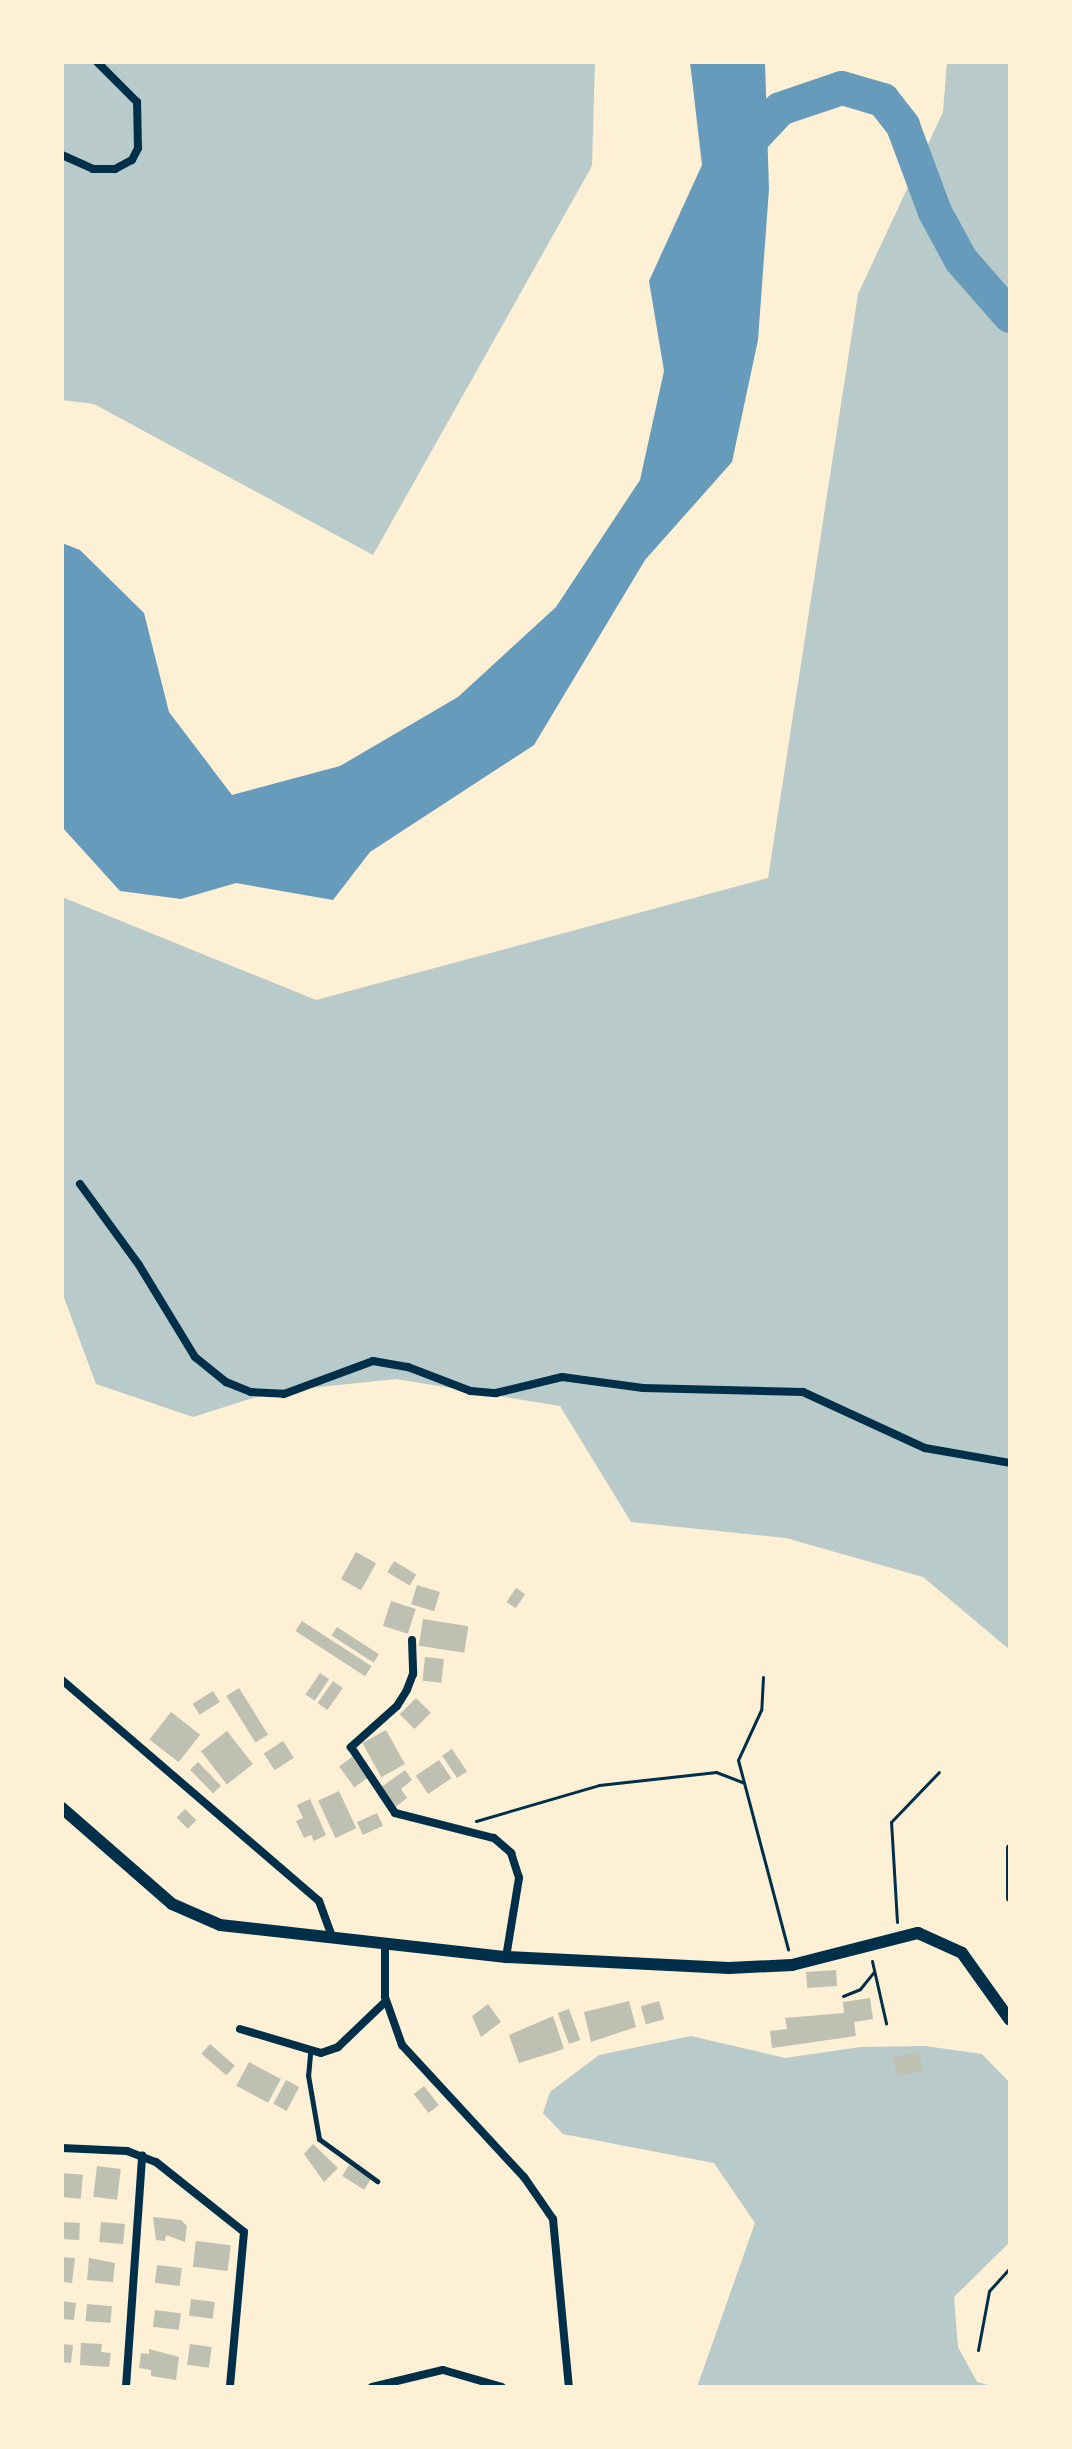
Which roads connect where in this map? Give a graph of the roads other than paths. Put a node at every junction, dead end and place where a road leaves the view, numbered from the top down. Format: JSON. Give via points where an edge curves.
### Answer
{"nodes":[{"id":1,"x":97,"y":62,"type":"edge"},
{"id":2,"x":62,"y":155,"type":"edge"},
{"id":3,"x":80,"y":1184,"type":"dead end"},
{"id":4,"x":1010,"y":1463,"type":"edge"},
{"id":5,"x":412,"y":1640,"type":"dead end"},
{"id":6,"x":62,"y":1680,"type":"edge"},
{"id":7,"x":62,"y":1808,"type":"edge"},
{"id":8,"x":1010,"y":1848,"type":"edge"},
{"id":9,"x":1010,"y":1898,"type":"edge"},
{"id":10,"x":333,"y":1939,"type":"junction"},
{"id":11,"x":385,"y":1946,"type":"junction"},
{"id":12,"x":506,"y":1957,"type":"junction"},
{"id":13,"x":386,"y":2001,"type":"junction"},
{"id":14,"x":1010,"y":2020,"type":"edge"},
{"id":15,"x":240,"y":2029,"type":"dead end"},
{"id":16,"x":310,"y":2054,"type":"junction"},
{"id":17,"x":62,"y":2148,"type":"edge"},
{"id":18,"x":142,"y":2156,"type":"junction"},
{"id":19,"x":377,"y":2181,"type":"dead end"},
{"id":20,"x":126,"y":2387,"type":"edge"},
{"id":21,"x":230,"y":2387,"type":"edge"},
{"id":22,"x":372,"y":2387,"type":"edge"},
{"id":23,"x":502,"y":2387,"type":"edge"},
{"id":24,"x":569,"y":2387,"type":"edge"}],
"edges":[{"from":1,"to":2,"type":"street","via":[[137,102],[138,148],[132,160],[105,170]]},
{"from":3,"to":4,"type":"street","via":[[139,1265],[195,1357],[226,1382],[251,1392],[284,1394],[373,1361],[408,1367],[471,1391],[496,1393],[562,1377],[643,1388],[803,1392],[925,1448]]},
{"from":5,"to":12,"type":"street","via":[[407,1690],[397,1706],[351,1747],[395,1813],[494,1838],[517,1862]]},
{"from":6,"to":10,"type":"street","via":[[319,1901]]},
{"from":7,"to":10,"type":"street","via":[[185,1912],[243,1930]]},
{"from":8,"to":9,"type":"street"},
{"from":10,"to":11,"type":"street"},
{"from":11,"to":12,"type":"street"},
{"from":11,"to":13,"type":"street"},
{"from":12,"to":14,"type":"street","via":[[729,1968],[792,1965],[918,1933],[955,1946]]},
{"from":13,"to":16,"type":"street","via":[[338,2047]]},
{"from":13,"to":24,"type":"street","via":[[397,2035],[414,2061],[549,2211]]},
{"from":15,"to":16,"type":"street"},
{"from":16,"to":19,"type":"lane","via":[[308,2075],[319,2139]]},
{"from":17,"to":18,"type":"street"},
{"from":18,"to":20,"type":"street"},
{"from":18,"to":21,"type":"street","via":[[244,2232]]},
{"from":22,"to":23,"type":"street","via":[[443,2370]]}]}
